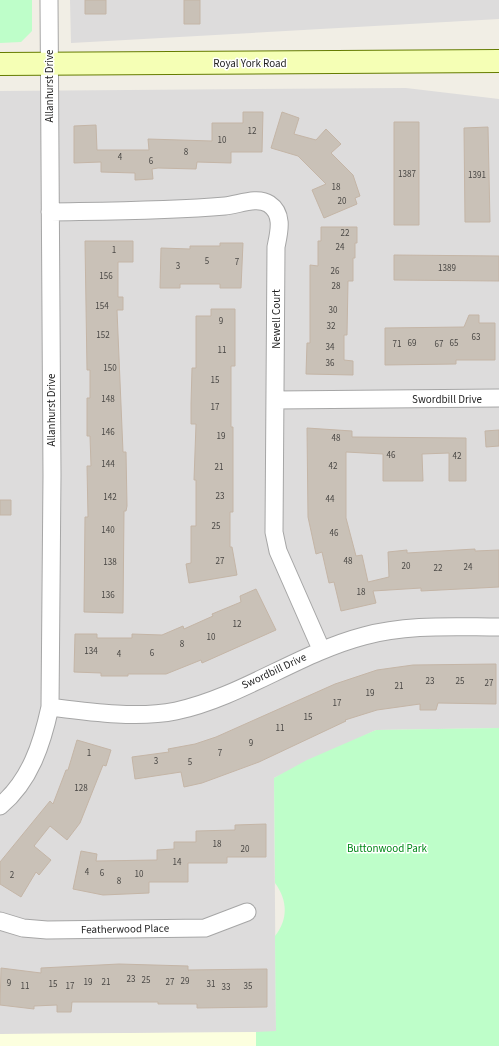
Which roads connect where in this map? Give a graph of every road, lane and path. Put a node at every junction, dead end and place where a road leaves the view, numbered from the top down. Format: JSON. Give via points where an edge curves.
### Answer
{"nodes":[{"id":1,"x":49,"y":0,"type":"edge"},
{"id":2,"x":499,"y":61,"type":"edge"},
{"id":3,"x":0,"y":64,"type":"edge"},
{"id":4,"x":49,"y":64,"type":"junction"},
{"id":5,"x":50,"y":212,"type":"junction"},
{"id":6,"x":499,"y":398,"type":"edge"},
{"id":7,"x":276,"y":400,"type":"junction"},
{"id":8,"x":499,"y":627,"type":"edge"},
{"id":9,"x":321,"y":650,"type":"junction"},
{"id":10,"x":50,"y":707,"type":"junction"},
{"id":11,"x":0,"y":806,"type":"edge"},
{"id":12,"x":247,"y":912,"type":"dead end"},
{"id":13,"x":0,"y":921,"type":"edge"}],
"edges":[{"from":1,"to":4,"type":"street","name":"Allanhurst Drive"},
{"from":2,"to":4,"type":"main road","name":"Royal York Road"},
{"from":3,"to":4,"type":"main road","name":"Royal York Road"},
{"from":4,"to":5,"type":"street","name":"Allanhurst Drive"},
{"from":5,"to":7,"type":"street","name":"Newell Court","via":[[164,210],[228,206],[254,201],[269,204],[276,210],[280,220],[276,247]]},
{"from":5,"to":10,"type":"street","name":"Allanhurst Drive"},
{"from":6,"to":7,"type":"street","name":"Swordbill Drive"},
{"from":7,"to":9,"type":"street","name":"Newell Court","via":[[274,532],[278,551]]},
{"from":8,"to":9,"type":"street","name":"Swordbill Drive","via":[[390,630],[362,636]]},
{"from":9,"to":10,"type":"street","name":"Swordbill Drive","via":[[231,691],[175,711],[110,713]]},
{"from":10,"to":11,"type":"street","name":"Allanhurst Drive","via":[[43,740],[31,766],[19,786]]},
{"from":12,"to":13,"type":"street","name":"Featherwood Place","via":[[205,928],[36,930]]}]}
